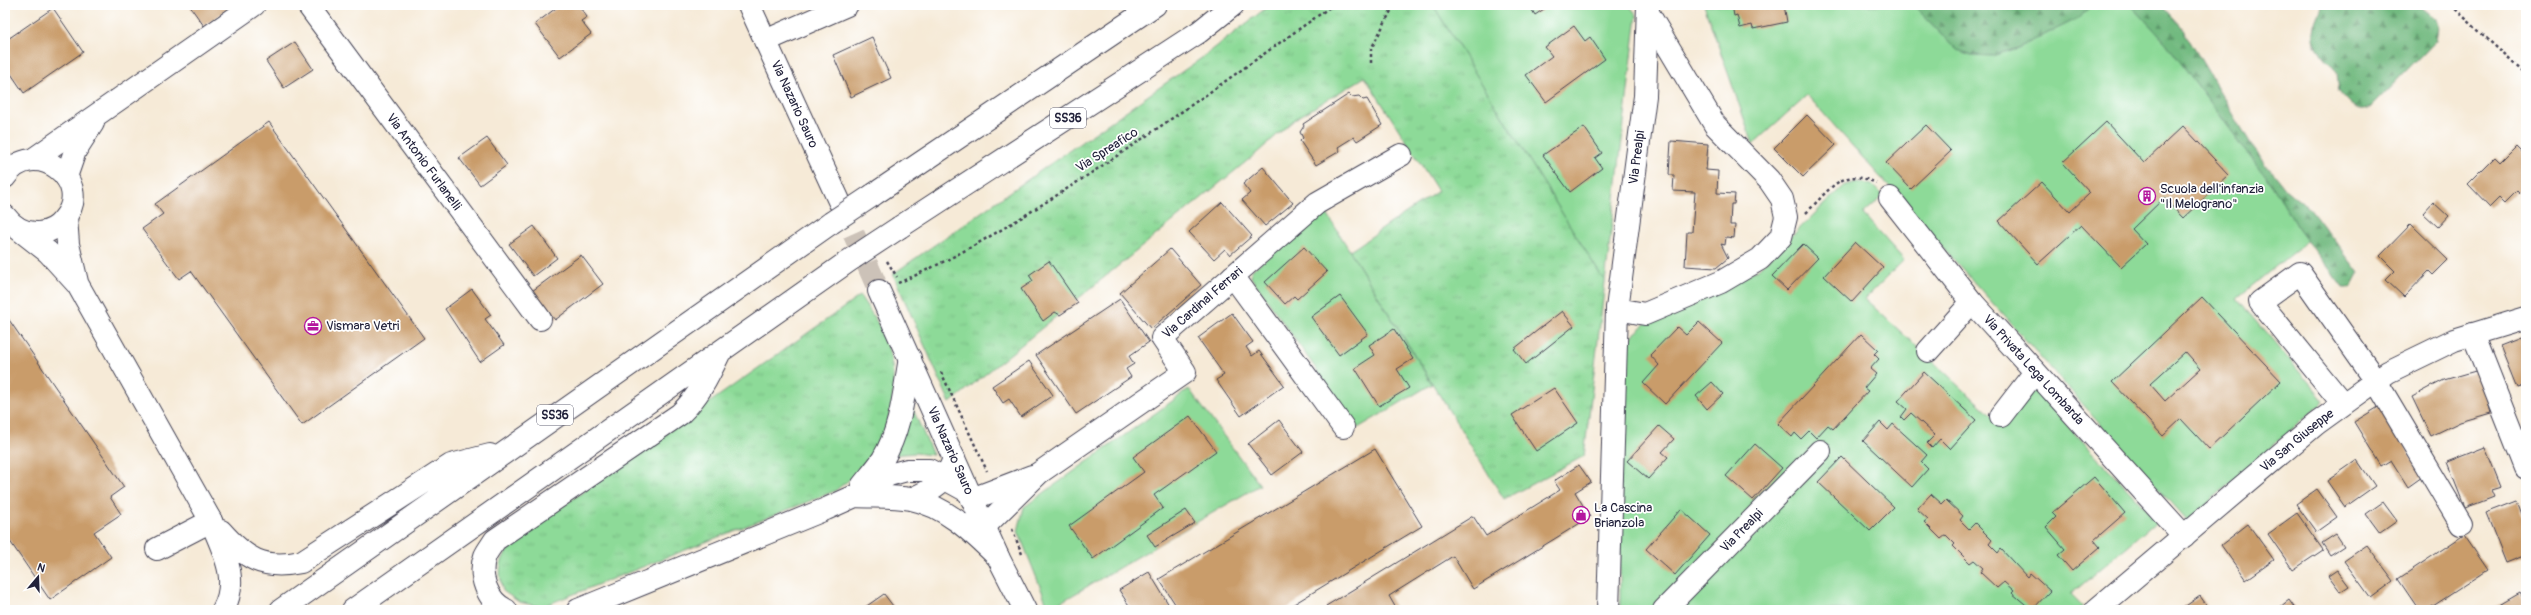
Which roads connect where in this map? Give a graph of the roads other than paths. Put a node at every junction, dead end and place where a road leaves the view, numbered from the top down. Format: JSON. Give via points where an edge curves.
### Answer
{"nodes":[{"id":1,"x":254,"y":5,"type":"edge"},
{"id":2,"x":308,"y":5,"type":"edge"},
{"id":3,"x":749,"y":5,"type":"edge"},
{"id":4,"x":847,"y":5,"type":"edge"},
{"id":5,"x":1155,"y":5,"type":"edge"},
{"id":6,"x":1233,"y":5,"type":"edge"},
{"id":7,"x":1648,"y":9,"type":"edge"},
{"id":8,"x":766,"y":41,"type":"junction"},
{"id":9,"x":96,"y":117,"type":"junction"},
{"id":10,"x":1401,"y":156,"type":"dead end"},
{"id":11,"x":15,"y":164,"type":"edge"},
{"id":12,"x":66,"y":176,"type":"junction"},
{"id":13,"x":1890,"y":198,"type":"road end"},
{"id":14,"x":840,"y":203,"type":"tunnel mouth"},
{"id":15,"x":66,"y":217,"type":"junction"},
{"id":16,"x":9,"y":223,"type":"edge"},
{"id":17,"x":1233,"y":276,"type":"junction"},
{"id":18,"x":78,"y":286,"type":"junction"},
{"id":19,"x":880,"y":291,"type":"tunnel mouth"},
{"id":20,"x":1972,"y":302,"type":"junction"},
{"id":21,"x":1617,"y":309,"type":"junction"},
{"id":22,"x":2526,"y":318,"type":"edge"},
{"id":23,"x":540,"y":319,"type":"dead end"},
{"id":24,"x":2473,"y":334,"type":"junction"},
{"id":25,"x":1928,"y":351,"type":"dead end"},
{"id":26,"x":719,"y":353,"type":"junction"},
{"id":27,"x":910,"y":358,"type":"junction"},
{"id":28,"x":2036,"y":372,"type":"junction"},
{"id":29,"x":2376,"y":381,"type":"junction"},
{"id":30,"x":2343,"y":404,"type":"junction"},
{"id":31,"x":2001,"y":416,"type":"dead end"},
{"id":32,"x":1343,"y":427,"type":"dead end"},
{"id":33,"x":505,"y":450,"type":"junction"},
{"id":34,"x":1820,"y":451,"type":"dead end"},
{"id":35,"x":954,"y":458,"type":"junction"},
{"id":36,"x":2526,"y":468,"type":"edge"},
{"id":37,"x":1039,"y":473,"type":"junction"},
{"id":38,"x":946,"y":478,"type":"junction"},
{"id":39,"x":855,"y":496,"type":"junction"},
{"id":40,"x":971,"y":496,"type":"junction"},
{"id":41,"x":911,"y":499,"type":"junction"},
{"id":42,"x":211,"y":521,"type":"junction"},
{"id":43,"x":2461,"y":524,"type":"dead end"},
{"id":44,"x":984,"y":526,"type":"junction"},
{"id":45,"x":2184,"y":536,"type":"junction"},
{"id":46,"x":157,"y":549,"type":"dead end"},
{"id":47,"x":998,"y":557,"type":"junction"},
{"id":48,"x":223,"y":610,"type":"edge"},
{"id":49,"x":281,"y":610,"type":"edge"},
{"id":50,"x":353,"y":610,"type":"edge"},
{"id":51,"x":506,"y":610,"type":"edge"},
{"id":52,"x":578,"y":610,"type":"edge"},
{"id":53,"x":1025,"y":610,"type":"edge"},
{"id":54,"x":1608,"y":610,"type":"edge"},
{"id":55,"x":1664,"y":610,"type":"edge"},
{"id":56,"x":2096,"y":610,"type":"edge"}],
"edges":[{"from":1,"to":9,"type":"main road"},
{"from":2,"to":23,"type":"main road","name":"Via Antonio Furlanelli"},
{"from":3,"to":8,"type":"main road","name":"Via Nazario Sauro"},
{"from":4,"to":8,"type":"main road"},
{"from":5,"to":33,"type":"main road","number":"SS36","bridge":true,"via":[[831,223]]},
{"from":6,"to":26,"type":"main road","number":"SS36","bridge":true,"via":[[1199,32],[853,258]]},
{"from":7,"to":21,"type":"main road","name":"Via Prealpi","via":[[1645,96]]},
{"from":7,"to":21,"type":"main road","via":[[1715,125],[1769,180],[1782,199],[1786,217],[1780,237],[1760,259],[1721,282],[1645,314]]},
{"from":8,"to":14,"type":"main road","name":"Via Nazario Sauro"},
{"from":9,"to":11,"type":"main road"},
{"from":9,"to":12,"type":"main road","via":[[75,151]]},
{"from":10,"to":17,"type":"main road","name":"Via Cardinal Ferrari","via":[[1317,203]]},
{"from":11,"to":12,"type":"main road","via":[[52,164]]},
{"from":12,"to":15,"type":"main road","via":[[72,197]]},
{"from":13,"to":20,"type":"main road","name":"Via Privata Lega Lombarda"},
{"from":15,"to":16,"type":"main road","via":[[56,227],[43,232],[25,231]]},
{"from":15,"to":18,"type":"main road","via":[[68,244]]},
{"from":16,"to":18,"type":"main road","via":[[48,252]]},
{"from":17,"to":32,"type":"main road"},
{"from":17,"to":37,"type":"main road","name":"Via Cardinal Ferrari","via":[[1162,338],[1185,372]]},
{"from":18,"to":42,"type":"main road"},
{"from":19,"to":27,"type":"main road","name":"Via Nazario Sauro"},
{"from":20,"to":25,"type":"main road"},
{"from":20,"to":28,"type":"main road","name":"Via Privata Lega Lombarda"},
{"from":21,"to":54,"type":"main road","name":"Via Prealpi"},
{"from":22,"to":24,"type":"main road","name":"Via San Giuseppe"},
{"from":24,"to":29,"type":"main road","name":"Via San Giuseppe","via":[[2388,372]]},
{"from":24,"to":36,"type":"main road"},
{"from":26,"to":50,"type":"main road","number":"SS36"},
{"from":26,"to":51,"type":"main road","via":[[704,386],[680,414],[495,540],[485,555],[481,572],[491,598]]},
{"from":27,"to":35,"type":"main road","name":"Via Nazario Sauro"},
{"from":27,"to":39,"type":"main road","via":[[902,406],[893,438],[883,459]]},
{"from":28,"to":31,"type":"main road"},
{"from":28,"to":45,"type":"main road","name":"Via Privata Lega Lombarda"},
{"from":29,"to":30,"type":"main road","name":"Via San Giuseppe"},
{"from":29,"to":30,"type":"main road","via":[[2300,273],[2260,302]]},
{"from":29,"to":43,"type":"main road"},
{"from":30,"to":45,"type":"main road","name":"Via San Giuseppe"},
{"from":33,"to":42,"type":"main road","via":[[451,466],[301,562],[282,566],[254,560],[238,550]]},
{"from":33,"to":49,"type":"main road","number":"SS36"},
{"from":34,"to":55,"type":"main road","name":"Via Prealpi"},
{"from":35,"to":38,"type":"main road"},
{"from":35,"to":40,"type":"main road","name":"Via Nazario Sauro"},
{"from":37,"to":40,"type":"main road","name":"Via Cardinal Ferrari"},
{"from":37,"to":44,"type":"main road","name":"Via Cardinal Ferrari"},
{"from":38,"to":39,"type":"main road","via":[[930,470],[907,470],[889,475]]},
{"from":38,"to":40,"type":"main road"},
{"from":38,"to":41,"type":"main road"},
{"from":39,"to":41,"type":"main road"},
{"from":39,"to":52,"type":"main road"},
{"from":40,"to":44,"type":"main road","name":"Via Nazario Sauro"},
{"from":41,"to":47,"type":"main road","via":[[941,510],[958,520]]},
{"from":42,"to":46,"type":"main road"},
{"from":42,"to":48,"type":"main road","via":[[228,561],[232,582],[229,600]]},
{"from":44,"to":47,"type":"main road","name":"Via Nazario Sauro"},
{"from":45,"to":56,"type":"main road","name":"Via San Giuseppe"},
{"from":47,"to":53,"type":"main road","name":"Via Nazario Sauro"}]}
